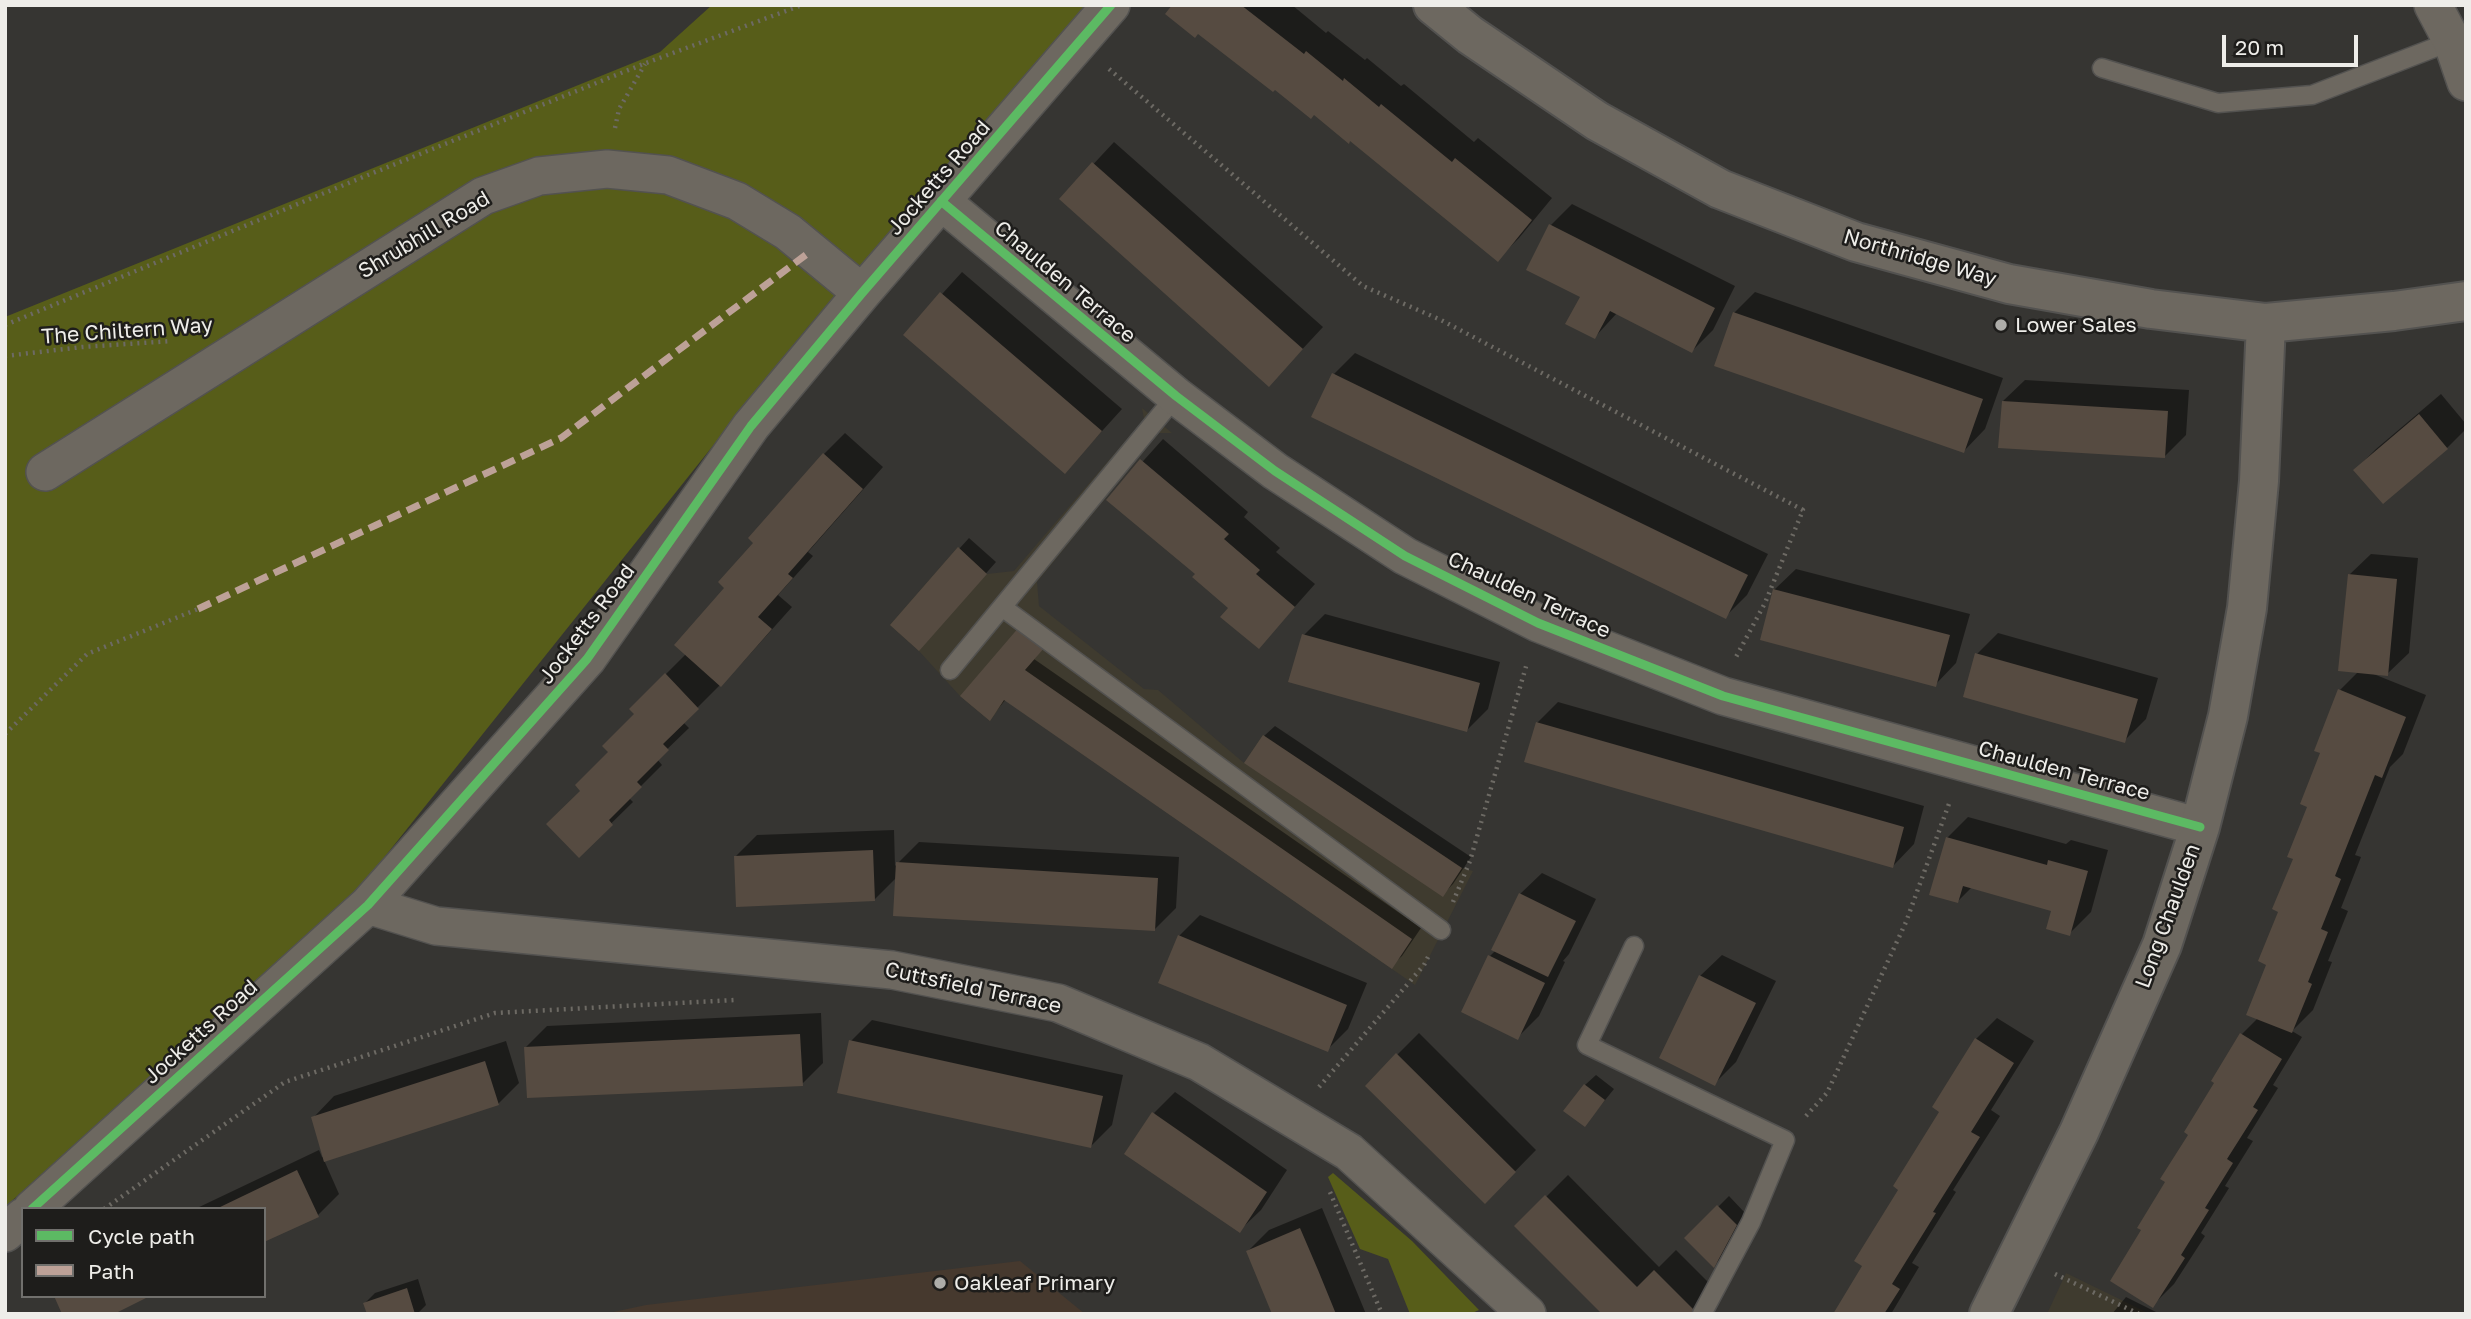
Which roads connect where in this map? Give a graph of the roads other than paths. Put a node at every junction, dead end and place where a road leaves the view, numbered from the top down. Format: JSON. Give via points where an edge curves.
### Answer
{"nodes":[{"id":1,"x":1111,"y":5,"type":"edge"},
{"id":2,"x":1433,"y":5,"type":"edge"},
{"id":3,"x":2433,"y":5,"type":"edge"},
{"id":4,"x":2452,"y":41,"type":"junction"},
{"id":5,"x":2102,"y":68,"type":"dead end"},
{"id":6,"x":2466,"y":82,"type":"edge"},
{"id":7,"x":941,"y":201,"type":"junction"},
{"id":8,"x":862,"y":293,"type":"junction"},
{"id":9,"x":2466,"y":301,"type":"edge"},
{"id":10,"x":2266,"y":323,"type":"junction"},
{"id":11,"x":1176,"y":396,"type":"junction"},
{"id":12,"x":45,"y":471,"type":"dead end"},
{"id":13,"x":1002,"y":607,"type":"junction"},
{"id":14,"x":950,"y":670,"type":"dead end"},
{"id":15,"x":2200,"y":827,"type":"junction"},
{"id":16,"x":368,"y":905,"type":"junction"},
{"id":17,"x":1441,"y":930,"type":"road end"},
{"id":18,"x":1634,"y":946,"type":"dead end"},
{"id":19,"x":34,"y":1207,"type":"edge"},
{"id":20,"x":21,"y":1219,"type":"edge"},
{"id":21,"x":5,"y":1233,"type":"edge"},
{"id":22,"x":1527,"y":1314,"type":"edge"},
{"id":23,"x":1702,"y":1314,"type":"edge"},
{"id":24,"x":1989,"y":1314,"type":"edge"}],
"edges":[{"from":1,"to":7,"type":"street","name":"Jocketts Road"},
{"from":2,"to":10,"type":"street","name":"Northridge Way","via":[[1597,121],[1720,189],[1856,242],[2009,284]]},
{"from":3,"to":4,"type":"street"},
{"from":4,"to":5,"type":"lane","via":[[2312,95],[2218,103]]},
{"from":4,"to":6,"type":"street"},
{"from":7,"to":8,"type":"street","name":"Jocketts Road"},
{"from":7,"to":11,"type":"street","name":"Chaulden Terrace"},
{"from":8,"to":12,"type":"street","name":"Shrubhill Road","via":[[788,232],[737,201],[668,175],[607,169],[539,176],[482,197]]},
{"from":8,"to":16,"type":"street","name":"Jocketts Road","via":[[751,426],[587,659]]},
{"from":9,"to":10,"type":"street","name":"Northridge Way"},
{"from":10,"to":15,"type":"street","name":"Long Chaulden","via":[[2259,481],[2247,608],[2228,716]]},
{"from":11,"to":13,"type":"lane"},
{"from":11,"to":15,"type":"street","name":"Chaulden Terrace","via":[[1275,471],[1405,556],[1538,623],[1723,696]]},
{"from":13,"to":14,"type":"lane"},
{"from":13,"to":17,"type":"lane"},
{"from":15,"to":24,"type":"street","name":"Long Chaulden","via":[[2162,944],[2079,1132]]},
{"from":16,"to":19,"type":"street","name":"Jocketts Road"},
{"from":16,"to":22,"type":"street","name":"Cuttsfield Terrace","via":[[436,926],[892,970],[1058,1003],[1199,1062],[1349,1152]]},
{"from":18,"to":23,"type":"lane","via":[[1587,1045],[1785,1140],[1751,1222]]},
{"from":20,"to":21,"type":"street"}]}
